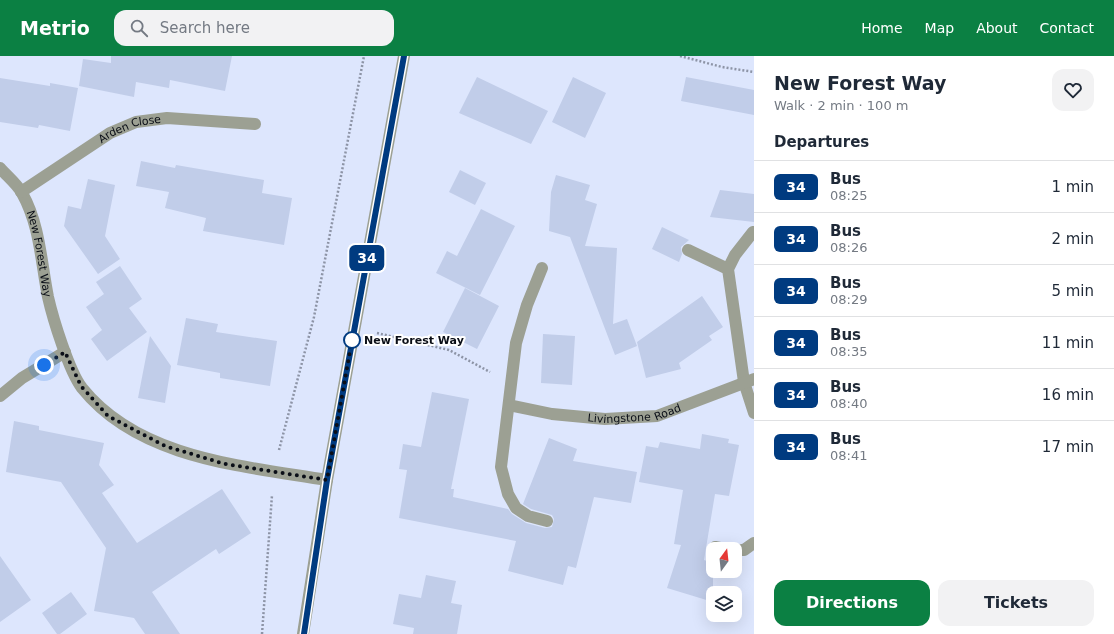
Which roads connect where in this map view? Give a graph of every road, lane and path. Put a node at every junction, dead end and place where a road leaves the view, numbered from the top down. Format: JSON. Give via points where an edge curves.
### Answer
{"nodes":[{"id":1,"x":364,"y":56,"type":"edge"},
{"id":2,"x":404,"y":56,"type":"edge"},
{"id":3,"x":680,"y":56,"type":"edge"},
{"id":4,"x":754,"y":72,"type":"edge"},
{"id":5,"x":255,"y":124,"type":"dead end"},
{"id":6,"x":0,"y":168,"type":"edge"},
{"id":7,"x":21,"y":192,"type":"junction"},
{"id":8,"x":753,"y":232,"type":"edge"},
{"id":9,"x":688,"y":250,"type":"dead end"},
{"id":10,"x":542,"y":268,"type":"dead end"},
{"id":11,"x":728,"y":269,"type":"junction"},
{"id":12,"x":355,"y":328,"type":"junction"},
{"id":13,"x":65,"y":352,"type":"junction"},
{"id":14,"x":749,"y":380,"type":"edge"},
{"id":15,"x":512,"y":384,"type":"junction"},
{"id":16,"x":0,"y":396,"type":"edge"},
{"id":17,"x":509,"y":404,"type":"junction"},
{"id":18,"x":754,"y":413,"type":"edge"},
{"id":19,"x":274,"y":472,"type":"junction"},
{"id":20,"x":327,"y":480,"type":"junction"},
{"id":21,"x":547,"y":521,"type":"dead end"},
{"id":22,"x":754,"y":543,"type":"edge"},
{"id":23,"x":742,"y":550,"type":"edge"},
{"id":24,"x":262,"y":634,"type":"edge"},
{"id":25,"x":304,"y":634,"type":"edge"}],
"edges":[{"from":1,"to":19,"type":"path","via":[[314,317]]},
{"from":2,"to":12,"type":"street"},
{"from":3,"to":4,"type":"path"},
{"from":5,"to":7,"type":"street","name":"Arden Close","via":[[167,118],[136,122],[110,133]]},
{"from":6,"to":7,"type":"street","name":"New Forest Way"},
{"from":7,"to":13,"type":"street","name":"New Forest Way","via":[[37,228],[51,308]]},
{"from":8,"to":11,"type":"street","via":[[735,255]]},
{"from":9,"to":11,"type":"street"},
{"from":10,"to":15,"type":"street","via":[[527,305],[516,343]]},
{"from":11,"to":14,"type":"street"},
{"from":12,"to":15,"type":"path","via":[[450,350]]},
{"from":12,"to":20,"type":"street"},
{"from":13,"to":16,"type":"street","via":[[22,378]]},
{"from":13,"to":19,"type":"street","name":"New Forest Way","via":[[81,386],[108,416],[165,446],[225,464]]},
{"from":14,"to":17,"type":"street","name":"Livingstone Road","via":[[657,416],[605,419],[552,414]]},
{"from":14,"to":18,"type":"street"},
{"from":15,"to":17,"type":"street"},
{"from":17,"to":21,"type":"street","via":[[501,467],[508,494],[516,508],[528,516]]},
{"from":19,"to":20,"type":"street","name":"New Forest Way"},
{"from":19,"to":24,"type":"path"},
{"from":20,"to":25,"type":"street"},
{"from":22,"to":23,"type":"street"}]}
